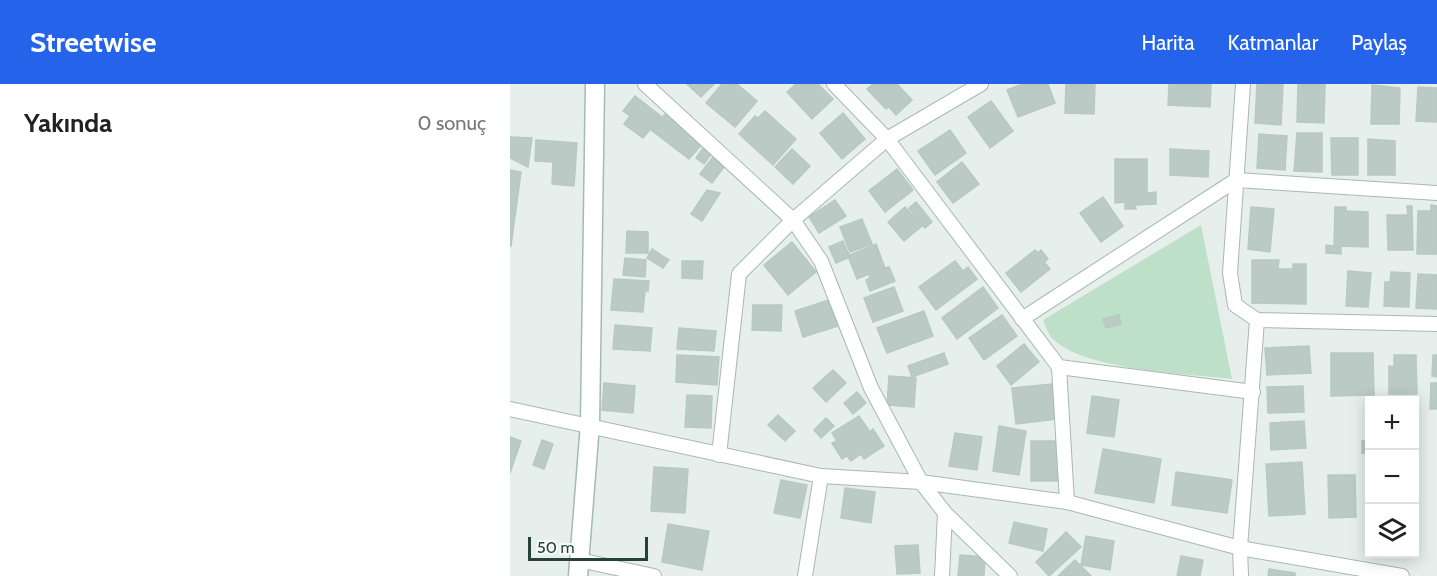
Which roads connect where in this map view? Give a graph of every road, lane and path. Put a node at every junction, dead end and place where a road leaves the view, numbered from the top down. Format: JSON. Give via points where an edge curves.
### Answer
{"nodes":[{"id":1,"x":596,"y":84,"type":"edge"},
{"id":2,"x":645,"y":84,"type":"edge"},
{"id":3,"x":834,"y":84,"type":"edge"},
{"id":4,"x":981,"y":84,"type":"edge"},
{"id":5,"x":1243,"y":84,"type":"edge"},
{"id":6,"x":887,"y":139,"type":"junction"},
{"id":7,"x":1236,"y":180,"type":"junction"},
{"id":8,"x":1437,"y":193,"type":"edge"},
{"id":9,"x":793,"y":220,"type":"junction"},
{"id":10,"x":1022,"y":319,"type":"junction"},
{"id":11,"x":1257,"y":320,"type":"junction"},
{"id":12,"x":1437,"y":324,"type":"edge"},
{"id":13,"x":1059,"y":367,"type":"junction"},
{"id":14,"x":1253,"y":392,"type":"junction"},
{"id":15,"x":510,"y":409,"type":"edge"},
{"id":16,"x":590,"y":424,"type":"junction"},
{"id":17,"x":719,"y":455,"type":"junction"},
{"id":18,"x":821,"y":476,"type":"junction"},
{"id":19,"x":921,"y":482,"type":"junction"},
{"id":20,"x":1067,"y":502,"type":"junction"},
{"id":21,"x":945,"y":513,"type":"junction"},
{"id":22,"x":1240,"y":548,"type":"junction"},
{"id":23,"x":578,"y":568,"type":"edge"},
{"id":24,"x":654,"y":576,"type":"edge"},
{"id":25,"x":805,"y":576,"type":"edge"},
{"id":26,"x":942,"y":576,"type":"edge"},
{"id":27,"x":1010,"y":576,"type":"edge"},
{"id":28,"x":1241,"y":576,"type":"edge"},
{"id":29,"x":1402,"y":576,"type":"edge"}],
"edges":[{"from":1,"to":16,"type":"street"},
{"from":2,"to":9,"type":"street"},
{"from":3,"to":6,"type":"street"},
{"from":4,"to":6,"type":"street"},
{"from":5,"to":7,"type":"street"},
{"from":6,"to":9,"type":"street"},
{"from":6,"to":10,"type":"street"},
{"from":7,"to":8,"type":"street"},
{"from":7,"to":10,"type":"street"},
{"from":7,"to":11,"type":"street","via":[[1230,273],[1235,306]]},
{"from":9,"to":17,"type":"street","via":[[739,274]]},
{"from":9,"to":19,"type":"street","via":[[821,261],[871,388]]},
{"from":10,"to":13,"type":"street"},
{"from":11,"to":12,"type":"street"},
{"from":11,"to":14,"type":"street"},
{"from":13,"to":14,"type":"street"},
{"from":13,"to":20,"type":"street"},
{"from":14,"to":22,"type":"street"},
{"from":15,"to":16,"type":"street"},
{"from":16,"to":17,"type":"street"},
{"from":16,"to":23,"type":"street"},
{"from":17,"to":18,"type":"street"},
{"from":18,"to":19,"type":"street"},
{"from":18,"to":25,"type":"street"},
{"from":19,"to":20,"type":"street"},
{"from":19,"to":21,"type":"street"},
{"from":20,"to":22,"type":"street"},
{"from":21,"to":26,"type":"street"},
{"from":21,"to":27,"type":"street"},
{"from":22,"to":28,"type":"street"},
{"from":22,"to":29,"type":"street"},
{"from":23,"to":24,"type":"street"}]}
